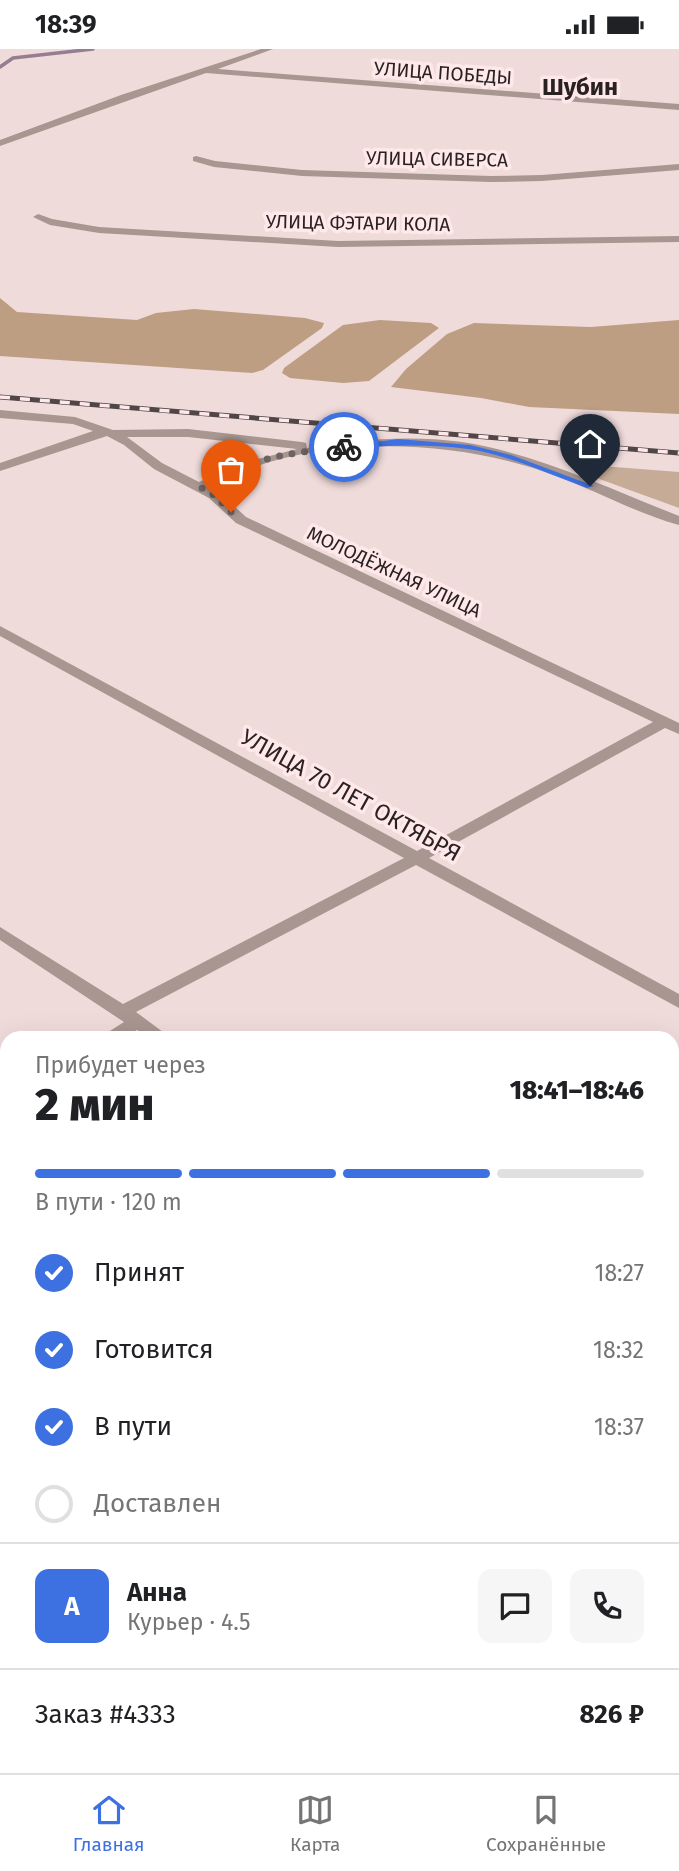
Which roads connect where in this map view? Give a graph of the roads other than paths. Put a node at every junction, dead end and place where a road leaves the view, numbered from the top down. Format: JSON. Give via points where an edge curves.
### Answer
{"nodes":[{"id":1,"x":269,"y":49,"type":"edge"},
{"id":2,"x":205,"y":69,"type":"junction"},
{"id":3,"x":679,"y":107,"type":"edge"},
{"id":4,"x":0,"y":143,"type":"edge"},
{"id":5,"x":196,"y":159,"type":"dead end"},
{"id":6,"x":679,"y":167,"type":"edge"},
{"id":7,"x":38,"y":217,"type":"dead end"},
{"id":8,"x":679,"y":239,"type":"edge"},
{"id":9,"x":0,"y":414,"type":"edge"},
{"id":10,"x":108,"y":432,"type":"junction"},
{"id":11,"x":323,"y":449,"type":"junction"},
{"id":12,"x":0,"y":467,"type":"edge"},
{"id":13,"x":200,"y":487,"type":"junction"},
{"id":14,"x":679,"y":521,"type":"edge"},
{"id":15,"x":0,"y":630,"type":"edge"},
{"id":16,"x":672,"y":725,"type":"edge"},
{"id":17,"x":417,"y":857,"type":"junction"},
{"id":18,"x":0,"y":932,"type":"edge"},
{"id":19,"x":679,"y":1002,"type":"edge"},
{"id":20,"x":130,"y":1017,"type":"junction"},
{"id":21,"x":115,"y":1031,"type":"edge"},
{"id":22,"x":151,"y":1031,"type":"edge"}],
"edges":[{"from":1,"to":2,"type":"street"},
{"from":2,"to":3,"type":"street","name":"УЛИЦА ПОБЕДЫ"},
{"from":2,"to":4,"type":"street"},
{"from":5,"to":6,"type":"street","name":"УЛИЦА СИВЕРСА","via":[[214,165],[302,173],[477,179]]},
{"from":7,"to":8,"type":"street","name":"УЛИЦА ФЭТАРИ КОЛА","via":[[99,230],[338,244]]},
{"from":9,"to":10,"type":"street","via":[[75,421]]},
{"from":10,"to":11,"type":"street","via":[[188,433]]},
{"from":10,"to":12,"type":"street"},
{"from":10,"to":13,"type":"street","name":"МОЛОДЁЖНАЯ УЛИЦА"},
{"from":11,"to":13,"type":"street","via":[[250,462]]},
{"from":11,"to":14,"type":"street","via":[[398,442],[482,449]]},
{"from":13,"to":16,"type":"street","name":"МОЛОДЁЖНАЯ УЛИЦА","via":[[241,520]]},
{"from":15,"to":17,"type":"street","name":"УЛИЦА 70 ЛЕТ ОКТЯБРЯ"},
{"from":16,"to":17,"type":"street"},
{"from":17,"to":19,"type":"street","name":"УЛИЦА 70 ЛЕТ ОКТЯБРЯ"},
{"from":17,"to":20,"type":"street"},
{"from":18,"to":20,"type":"street"},
{"from":20,"to":21,"type":"street"},
{"from":20,"to":22,"type":"street"}]}
